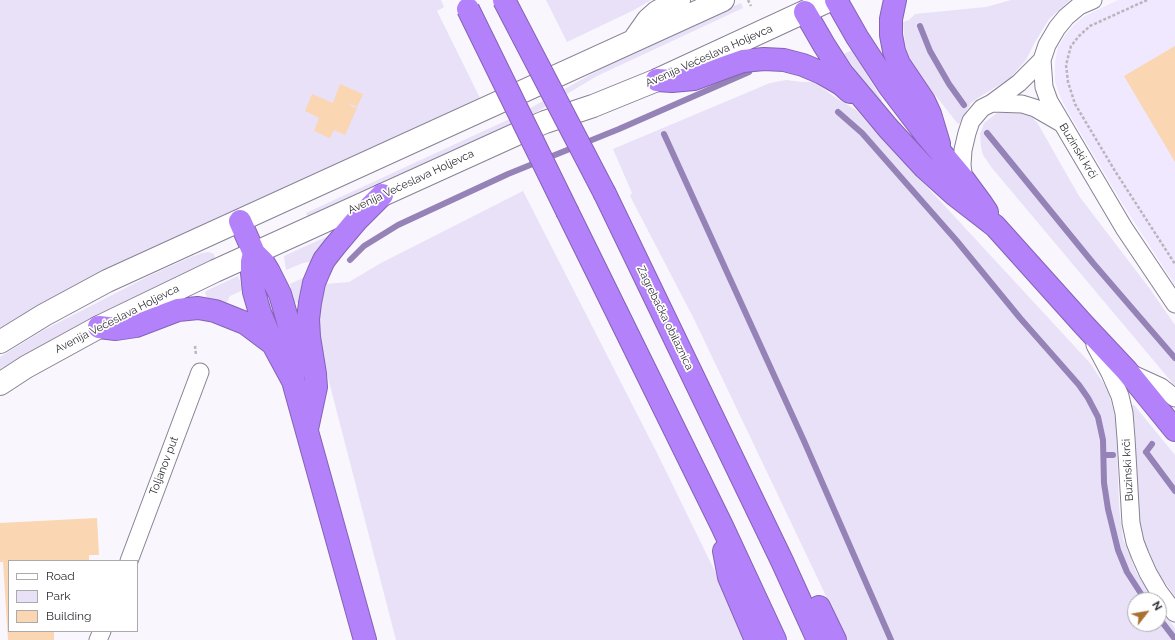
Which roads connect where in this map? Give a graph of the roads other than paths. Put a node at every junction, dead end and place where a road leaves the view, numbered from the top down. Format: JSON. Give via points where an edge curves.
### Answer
{"nodes":[{"id":1,"x":504,"y":0,"type":"edge"},
{"id":2,"x":679,"y":0,"type":"edge"},
{"id":3,"x":723,"y":0,"type":"edge"},
{"id":4,"x":830,"y":0,"type":"edge"},
{"id":5,"x":836,"y":0,"type":"edge"},
{"id":6,"x":895,"y":0,"type":"edge"},
{"id":7,"x":1093,"y":0,"type":"edge"},
{"id":8,"x":465,"y":5,"type":"edge"},
{"id":9,"x":802,"y":6,"type":"edge"},
{"id":10,"x":635,"y":40,"type":"junction"},
{"id":11,"x":1042,"y":60,"type":"junction"},
{"id":12,"x":657,"y":80,"type":"junction"},
{"id":13,"x":992,"y":102,"type":"junction"},
{"id":14,"x":870,"y":108,"type":"junction"},
{"id":15,"x":1062,"y":124,"type":"junction"},
{"id":16,"x":942,"y":153,"type":"junction"},
{"id":17,"x":964,"y":180,"type":"junction"},
{"id":18,"x":382,"y":195,"type":"junction"},
{"id":19,"x":240,"y":221,"type":"junction"},
{"id":20,"x":995,"y":226,"type":"junction"},
{"id":21,"x":254,"y":253,"type":"junction"},
{"id":22,"x":1175,"y":304,"type":"edge"},
{"id":23,"x":1083,"y":324,"type":"junction"},
{"id":24,"x":99,"y":327,"type":"junction"},
{"id":25,"x":0,"y":342,"type":"edge"},
{"id":26,"x":273,"y":344,"type":"junction"},
{"id":27,"x":1127,"y":371,"type":"junction"},
{"id":28,"x":200,"y":372,"type":"dead end"},
{"id":29,"x":293,"y":381,"type":"junction"},
{"id":30,"x":0,"y":384,"type":"edge"},
{"id":31,"x":1175,"y":398,"type":"edge"},
{"id":32,"x":306,"y":430,"type":"junction"},
{"id":33,"x":1175,"y":430,"type":"edge"},
{"id":34,"x":722,"y":526,"type":"junction"},
{"id":35,"x":129,"y":560,"type":"edge"},
{"id":36,"x":782,"y":561,"type":"junction"},
{"id":37,"x":1175,"y":613,"type":"edge"},
{"id":38,"x":365,"y":640,"type":"edge"},
{"id":39,"x":756,"y":640,"type":"edge"},
{"id":40,"x":775,"y":640,"type":"edge"},
{"id":41,"x":818,"y":640,"type":"edge"},
{"id":42,"x":835,"y":640,"type":"edge"}],
"edges":[{"from":1,"to":36,"type":"highway","name":"Zagrebačka obilaznica","bridge":true,"via":[[605,194]]},
{"from":2,"to":10,"type":"main road","via":[[648,20]]},
{"from":3,"to":10,"type":"main road"},
{"from":4,"to":9,"type":"main road","name":"Avenija Većeslava Holjevca"},
{"from":5,"to":16,"type":"highway","via":[[889,86]]},
{"from":6,"to":16,"type":"highway","via":[[891,19],[894,51],[899,64],[930,114]]},
{"from":7,"to":11,"type":"street","name":"Buzinski krči","via":[[1079,6],[1066,17],[1046,45]]},
{"from":8,"to":34,"type":"highway","bridge":true},
{"from":9,"to":12,"type":"main road","name":"Avenija Većeslava Holjevca"},
{"from":9,"to":14,"type":"highway","via":[[842,73]]},
{"from":10,"to":19,"type":"main road"},
{"from":11,"to":13,"type":"street","via":[[1018,83]]},
{"from":11,"to":15,"type":"street","name":"Buzinski krči","via":[[1044,87],[1049,102]]},
{"from":12,"to":14,"type":"highway","via":[[694,79],[743,61],[784,60],[822,73],[841,84]]},
{"from":12,"to":18,"type":"main road","name":"Avenija Većeslava Holjevca","via":[[545,122]]},
{"from":13,"to":15,"type":"street","via":[[1022,104],[1035,108]]},
{"from":13,"to":17,"type":"street","via":[[976,114],[967,132],[962,165]]},
{"from":14,"to":20,"type":"highway","via":[[924,167]]},
{"from":15,"to":22,"type":"street","name":"Buzinski krči","via":[[1124,228]]},
{"from":16,"to":17,"type":"highway"},
{"from":17,"to":20,"type":"highway"},
{"from":18,"to":21,"type":"main road","name":"Avenija Većeslava Holjevca"},
{"from":18,"to":32,"type":"highway","via":[[357,220],[324,260],[314,283],[308,319],[316,387]]},
{"from":19,"to":21,"type":"highway"},
{"from":19,"to":25,"type":"main road","via":[[108,282],[44,315]]},
{"from":20,"to":23,"type":"highway"},
{"from":21,"to":24,"type":"main road","name":"Avenija Većeslava Holjevca"},
{"from":21,"to":26,"type":"highway","via":[[254,292]]},
{"from":21,"to":29,"type":"highway","via":[[263,262],[280,294],[292,344]]},
{"from":23,"to":27,"type":"highway"},
{"from":23,"to":37,"type":"street","name":"Buzinski krči","via":[[1120,396],[1124,413],[1131,523],[1135,542],[1148,573]]},
{"from":24,"to":26,"type":"highway","via":[[116,329],[136,326],[178,310],[198,308],[215,311],[245,323]]},
{"from":24,"to":30,"type":"main road","name":"Avenija Većeslava Holjevca"},
{"from":26,"to":29,"type":"highway"},
{"from":27,"to":31,"type":"street","via":[[1161,387]]},
{"from":27,"to":33,"type":"highway"},
{"from":28,"to":35,"type":"street","name":"Toljanov put"},
{"from":29,"to":32,"type":"highway"},
{"from":32,"to":38,"type":"highway"},
{"from":34,"to":39,"type":"highway","via":[[729,577]]},
{"from":34,"to":40,"type":"highway"},
{"from":36,"to":41,"type":"highway","name":"Zagrebačka obilaznica"},
{"from":36,"to":42,"type":"highway","via":[[814,596]]}]}
